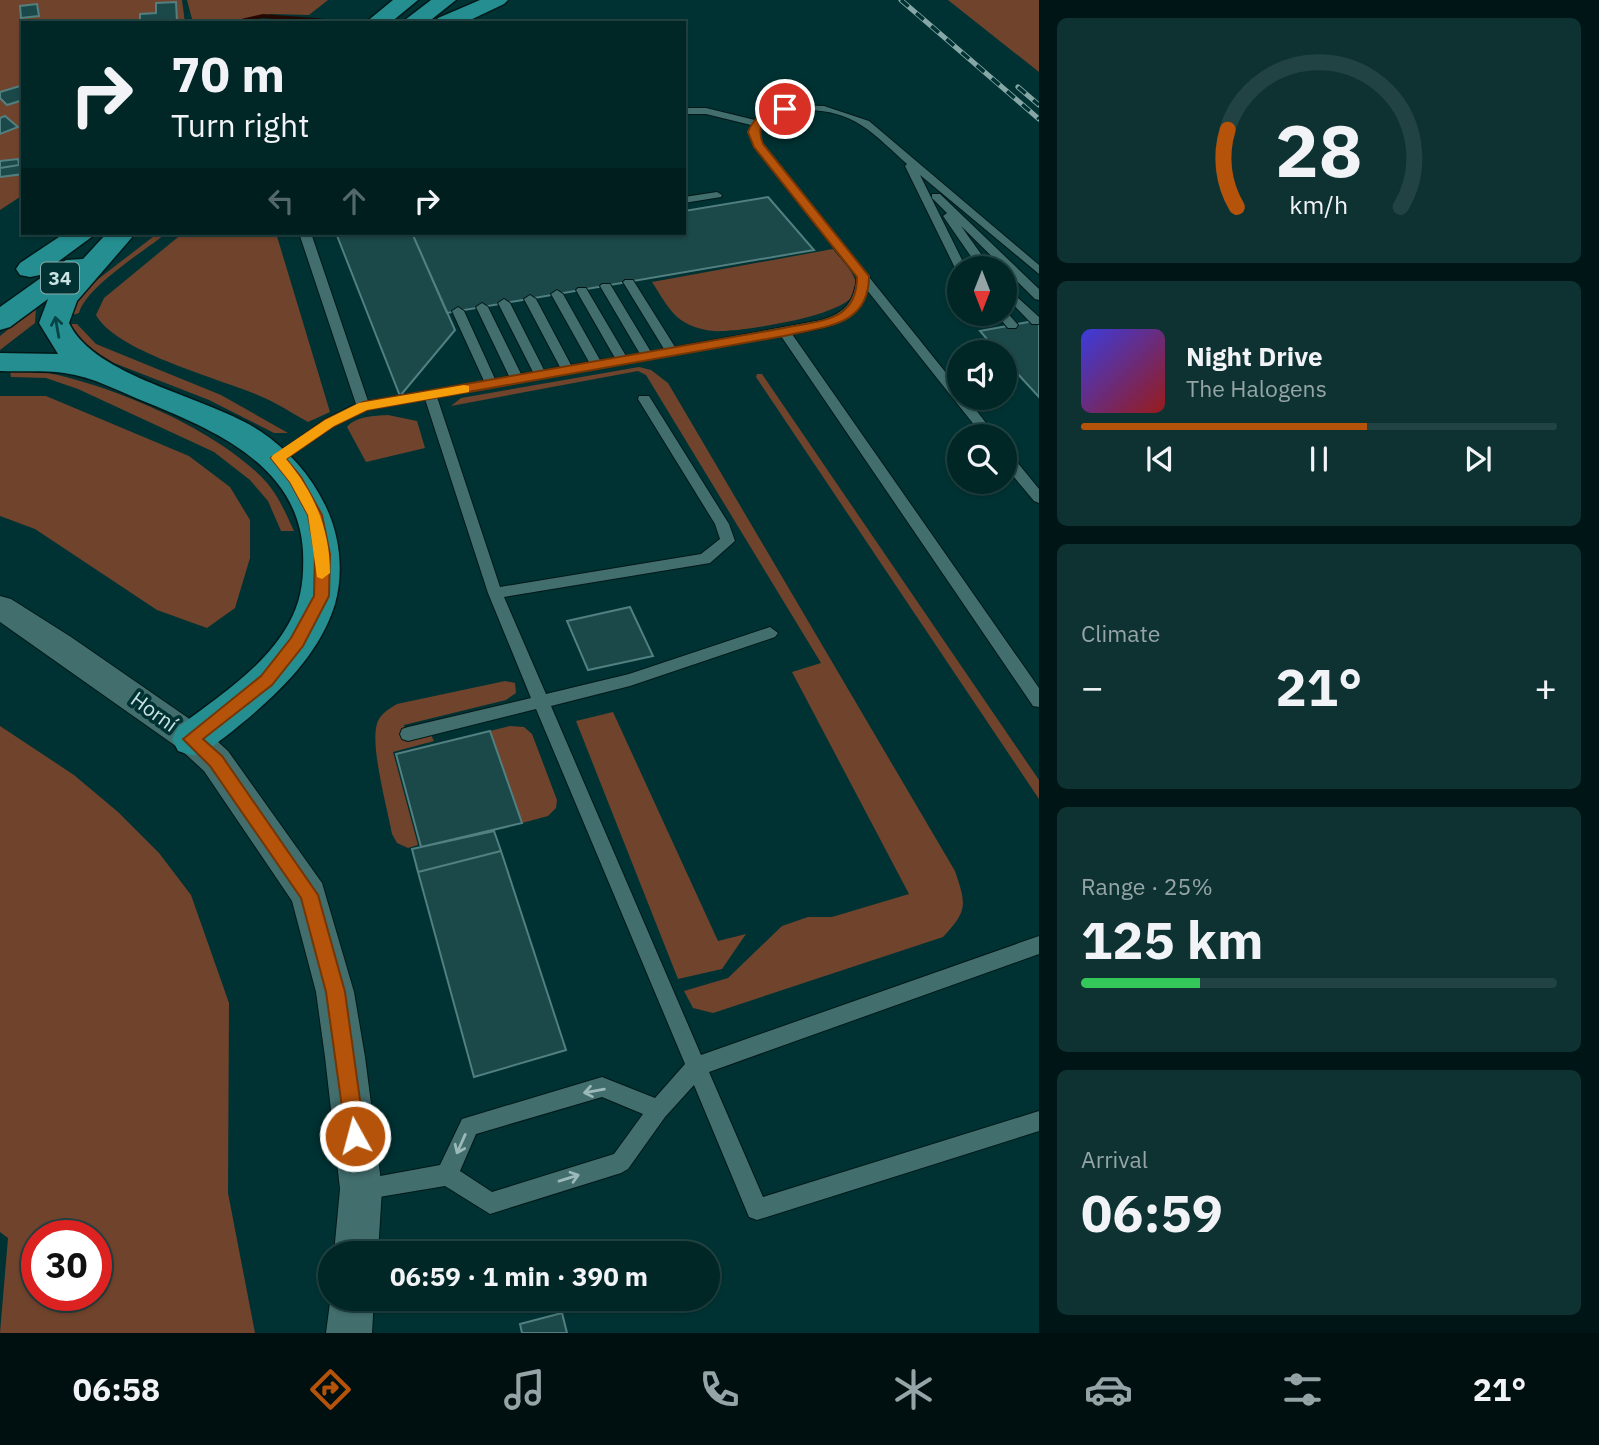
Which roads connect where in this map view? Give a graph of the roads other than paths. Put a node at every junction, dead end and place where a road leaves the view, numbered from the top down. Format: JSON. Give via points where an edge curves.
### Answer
{"nodes":[{"id":1,"x":376,"y":0,"type":"edge"},
{"id":2,"x":407,"y":0,"type":"edge"},
{"id":3,"x":445,"y":0,"type":"edge"},
{"id":4,"x":497,"y":0,"type":"edge"},
{"id":5,"x":356,"y":21,"type":"edge"},
{"id":6,"x":379,"y":21,"type":"edge"},
{"id":7,"x":415,"y":21,"type":"edge"},
{"id":8,"x":450,"y":21,"type":"edge"},
{"id":9,"x":686,"y":111,"type":"edge"},
{"id":10,"x":757,"y":123,"type":"junction"},
{"id":11,"x":900,"y":153,"type":"junction"},
{"id":12,"x":916,"y":175,"type":"junction"},
{"id":13,"x":717,"y":195,"type":"dead end"},
{"id":14,"x":936,"y":196,"type":"junction"},
{"id":15,"x":686,"y":200,"type":"edge"},
{"id":16,"x":80,"y":235,"type":"edge"},
{"id":17,"x":121,"y":235,"type":"edge"},
{"id":18,"x":121,"y":235,"type":"edge"},
{"id":19,"x":306,"y":235,"type":"edge"},
{"id":20,"x":953,"y":256,"type":"edge"},
{"id":21,"x":974,"y":256,"type":"edge"},
{"id":22,"x":1039,"y":271,"type":"edge"},
{"id":23,"x":863,"y":276,"type":"junction"},
{"id":24,"x":629,"y":282,"type":"dead end"},
{"id":25,"x":606,"y":286,"type":"dead end"},
{"id":26,"x":0,"y":290,"type":"edge"},
{"id":27,"x":582,"y":290,"type":"dead end"},
{"id":28,"x":556,"y":294,"type":"dead end"},
{"id":29,"x":1039,"y":296,"type":"edge"},
{"id":30,"x":530,"y":299,"type":"dead end"},
{"id":31,"x":1017,"y":301,"type":"edge"},
{"id":32,"x":504,"y":303,"type":"dead end"},
{"id":33,"x":482,"y":307,"type":"dead end"},
{"id":34,"x":458,"y":311,"type":"dead end"},
{"id":35,"x":0,"y":321,"type":"edge"},
{"id":36,"x":1036,"y":321,"type":"dead end"},
{"id":37,"x":784,"y":332,"type":"junction"},
{"id":38,"x":672,"y":352,"type":"junction"},
{"id":39,"x":648,"y":357,"type":"junction"},
{"id":40,"x":623,"y":361,"type":"junction"},
{"id":41,"x":0,"y":362,"type":"edge"},
{"id":42,"x":597,"y":366,"type":"junction"},
{"id":43,"x":568,"y":371,"type":"junction"},
{"id":44,"x":103,"y":372,"type":"junction"},
{"id":45,"x":541,"y":376,"type":"junction"},
{"id":46,"x":517,"y":380,"type":"junction"},
{"id":47,"x":492,"y":385,"type":"junction"},
{"id":48,"x":430,"y":394,"type":"junction"},
{"id":49,"x":644,"y":399,"type":"dead end"},
{"id":50,"x":363,"y":406,"type":"junction"},
{"id":51,"x":980,"y":424,"type":"edge"},
{"id":52,"x":278,"y":458,"type":"junction"},
{"id":53,"x":1017,"y":470,"type":"edge"},
{"id":54,"x":1039,"y":498,"type":"edge"},
{"id":55,"x":495,"y":593,"type":"junction"},
{"id":56,"x":0,"y":607,"type":"edge"},
{"id":57,"x":770,"y":633,"type":"dead end"},
{"id":58,"x":1039,"y":701,"type":"edge"},
{"id":59,"x":542,"y":702,"type":"junction"},
{"id":60,"x":408,"y":734,"type":"dead end"},
{"id":61,"x":192,"y":739,"type":"junction"},
{"id":62,"x":1039,"y":945,"type":"edge"},
{"id":63,"x":697,"y":1066,"type":"junction"},
{"id":64,"x":657,"y":1110,"type":"junction"},
{"id":65,"x":1039,"y":1121,"type":"edge"},
{"id":66,"x":447,"y":1175,"type":"junction"},
{"id":67,"x":361,"y":1189,"type":"junction"},
{"id":68,"x":357,"y":1241,"type":"edge"},
{"id":69,"x":351,"y":1311,"type":"edge"},
{"id":70,"x":349,"y":1333,"type":"edge"}],
"edges":[{"from":1,"to":5,"type":"highway"},
{"from":2,"to":6,"type":"highway"},
{"from":3,"to":7,"type":"highway"},
{"from":4,"to":8,"type":"highway"},
{"from":9,"to":10,"type":"lane"},
{"from":10,"to":11,"type":"lane","via":[[769,113],[785,109],[830,110],[865,122]]},
{"from":10,"to":23,"type":"lane","via":[[758,145]]},
{"from":11,"to":12,"type":"lane"},
{"from":11,"to":22,"type":"lane"},
{"from":12,"to":14,"type":"lane"},
{"from":12,"to":20,"type":"lane"},
{"from":13,"to":15,"type":"lane"},
{"from":14,"to":21,"type":"lane"},
{"from":14,"to":29,"type":"lane"},
{"from":16,"to":26,"type":"highway","number":"34"},
{"from":17,"to":35,"type":"highway","number":"34"},
{"from":44,"to":18,"type":"highway","one_way":true,"via":[[75,356],[59,338],[54,323],[63,299]]},
{"from":19,"to":50,"type":"lane"},
{"from":23,"to":37,"type":"lane","via":[[863,294],[855,310],[839,319]]},
{"from":23,"to":51,"type":"lane"},
{"from":24,"to":38,"type":"lane"},
{"from":25,"to":39,"type":"lane"},
{"from":27,"to":40,"type":"lane"},
{"from":28,"to":42,"type":"lane"},
{"from":30,"to":43,"type":"lane"},
{"from":31,"to":36,"type":"lane"},
{"from":32,"to":45,"type":"lane"},
{"from":33,"to":46,"type":"lane"},
{"from":34,"to":47,"type":"lane"},
{"from":37,"to":38,"type":"lane"},
{"from":37,"to":58,"type":"lane"},
{"from":38,"to":39,"type":"lane"},
{"from":39,"to":40,"type":"lane"},
{"from":40,"to":42,"type":"lane"},
{"from":41,"to":44,"type":"highway","via":[[62,363]]},
{"from":42,"to":43,"type":"lane"},
{"from":43,"to":45,"type":"lane"},
{"from":44,"to":52,"type":"highway","via":[[231,427]]},
{"from":45,"to":46,"type":"lane"},
{"from":46,"to":47,"type":"lane"},
{"from":47,"to":48,"type":"lane"},
{"from":48,"to":50,"type":"lane"},
{"from":48,"to":55,"type":"lane"},
{"from":49,"to":55,"type":"lane","via":[[728,541],[705,559]]},
{"from":50,"to":52,"type":"lane"},
{"from":52,"to":61,"type":"highway","via":[[315,515],[323,554],[321,596],[297,642],[267,680]]},
{"from":53,"to":54,"type":"lane"},
{"from":55,"to":59,"type":"lane"},
{"from":56,"to":61,"type":"street","name":"Horní"},
{"from":57,"to":59,"type":"lane","via":[[630,680]]},
{"from":59,"to":60,"type":"lane"},
{"from":59,"to":63,"type":"lane"},
{"from":61,"to":67,"type":"street","name":"Horní","via":[[216,761],[309,895],[335,992]]},
{"from":62,"to":63,"type":"lane"},
{"from":63,"to":64,"type":"lane"},
{"from":63,"to":65,"type":"lane","via":[[757,1209]]},
{"from":64,"to":66,"type":"lane","one_way":true,"via":[[601,1087],[469,1126]]},
{"from":66,"to":64,"type":"lane","one_way":true,"via":[[489,1203],[497,1201],[621,1162]]},
{"from":66,"to":67,"type":"lane"},
{"from":67,"to":68,"type":"street","name":"Horní"},
{"from":69,"to":70,"type":"street"}]}
